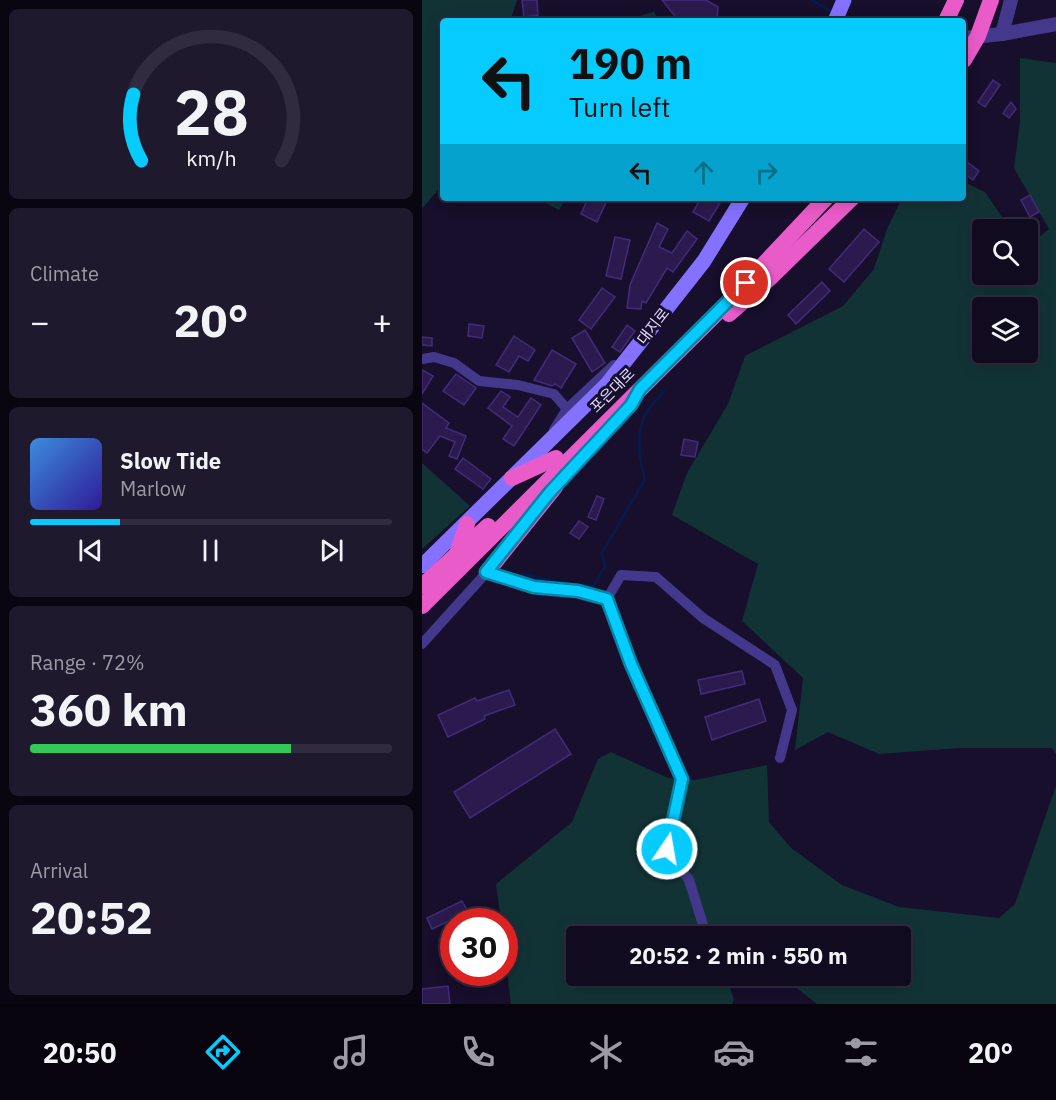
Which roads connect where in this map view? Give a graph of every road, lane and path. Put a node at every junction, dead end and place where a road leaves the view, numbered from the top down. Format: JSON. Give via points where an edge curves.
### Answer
{"nodes":[{"id":1,"x":956,"y":0,"type":"edge"},
{"id":2,"x":964,"y":0,"type":"edge"},
{"id":3,"x":991,"y":0,"type":"edge"},
{"id":4,"x":1011,"y":0,"type":"edge"},
{"id":5,"x":950,"y":18,"type":"edge"},
{"id":6,"x":951,"y":18,"type":"edge"},
{"id":7,"x":1056,"y":24,"type":"edge"},
{"id":8,"x":1002,"y":34,"type":"junction"},
{"id":9,"x":971,"y":37,"type":"edge"},
{"id":10,"x":966,"y":53,"type":"edge"},
{"id":11,"x":741,"y":201,"type":"edge"},
{"id":12,"x":813,"y":201,"type":"edge"},
{"id":13,"x":823,"y":201,"type":"edge"},
{"id":14,"x":849,"y":201,"type":"edge"},
{"id":15,"x":704,"y":261,"type":"junction"},
{"id":16,"x":709,"y":331,"type":"junction"},
{"id":17,"x":684,"y":345,"type":"junction"},
{"id":18,"x":422,"y":358,"type":"edge"},
{"id":19,"x":640,"y":389,"type":"junction"},
{"id":20,"x":631,"y":405,"type":"junction"},
{"id":21,"x":567,"y":409,"type":"junction"},
{"id":22,"x":549,"y":440,"type":"junction"},
{"id":23,"x":556,"y":458,"type":"junction"},
{"id":24,"x":512,"y":478,"type":"junction"},
{"id":25,"x":467,"y":524,"type":"junction"},
{"id":26,"x":456,"y":555,"type":"junction"},
{"id":27,"x":422,"y":566,"type":"edge"},
{"id":28,"x":486,"y":572,"type":"junction"},
{"id":29,"x":422,"y":586,"type":"edge"},
{"id":30,"x":607,"y":599,"type":"junction"},
{"id":31,"x":422,"y":606,"type":"edge"},
{"id":32,"x":422,"y":644,"type":"edge"},
{"id":33,"x":780,"y":758,"type":"dead end"},
{"id":34,"x":703,"y":926,"type":"edge"}],
"edges":[{"from":1,"to":5,"type":"highway"},
{"from":2,"to":6,"type":"highway"},
{"from":3,"to":9,"type":"highway"},
{"from":4,"to":8,"type":"street"},
{"from":7,"to":8,"type":"street"},
{"from":8,"to":9,"type":"street"},
{"from":9,"to":10,"type":"highway"},
{"from":11,"to":15,"type":"main road","name":"대지로"},
{"from":12,"to":23,"type":"highway","name":"포은대로"},
{"from":13,"to":17,"type":"highway","name":"포은대로"},
{"from":14,"to":16,"type":"highway"},
{"from":15,"to":21,"type":"street","name":"대지로","via":[[611,370]]},
{"from":15,"to":22,"type":"main road","name":"대지로","via":[[608,383]]},
{"from":16,"to":17,"type":"highway"},
{"from":16,"to":20,"type":"highway"},
{"from":17,"to":19,"type":"highway","name":"포은대로"},
{"from":18,"to":21,"type":"street","via":[[454,363],[479,381],[554,394]]},
{"from":19,"to":20,"type":"highway"},
{"from":19,"to":31,"type":"highway","name":"포은대로"},
{"from":20,"to":28,"type":"highway","via":[[550,492]]},
{"from":21,"to":22,"type":"street","name":"대지로"},
{"from":22,"to":24,"type":"main road","name":"대지로"},
{"from":23,"to":24,"type":"highway"},
{"from":23,"to":26,"type":"highway","name":"포은대로"},
{"from":24,"to":25,"type":"main road","name":"대지로"},
{"from":25,"to":26,"type":"highway"},
{"from":25,"to":27,"type":"main road","name":"대지로"},
{"from":26,"to":29,"type":"highway","name":"포은대로"},
{"from":28,"to":30,"type":"street","via":[[534,587],[578,591]]},
{"from":28,"to":32,"type":"street"},
{"from":30,"to":33,"type":"street","via":[[621,575],[656,577],[703,618],[775,665],[792,711]]},
{"from":30,"to":34,"type":"street","via":[[682,779],[667,849],[689,880]]}]}
